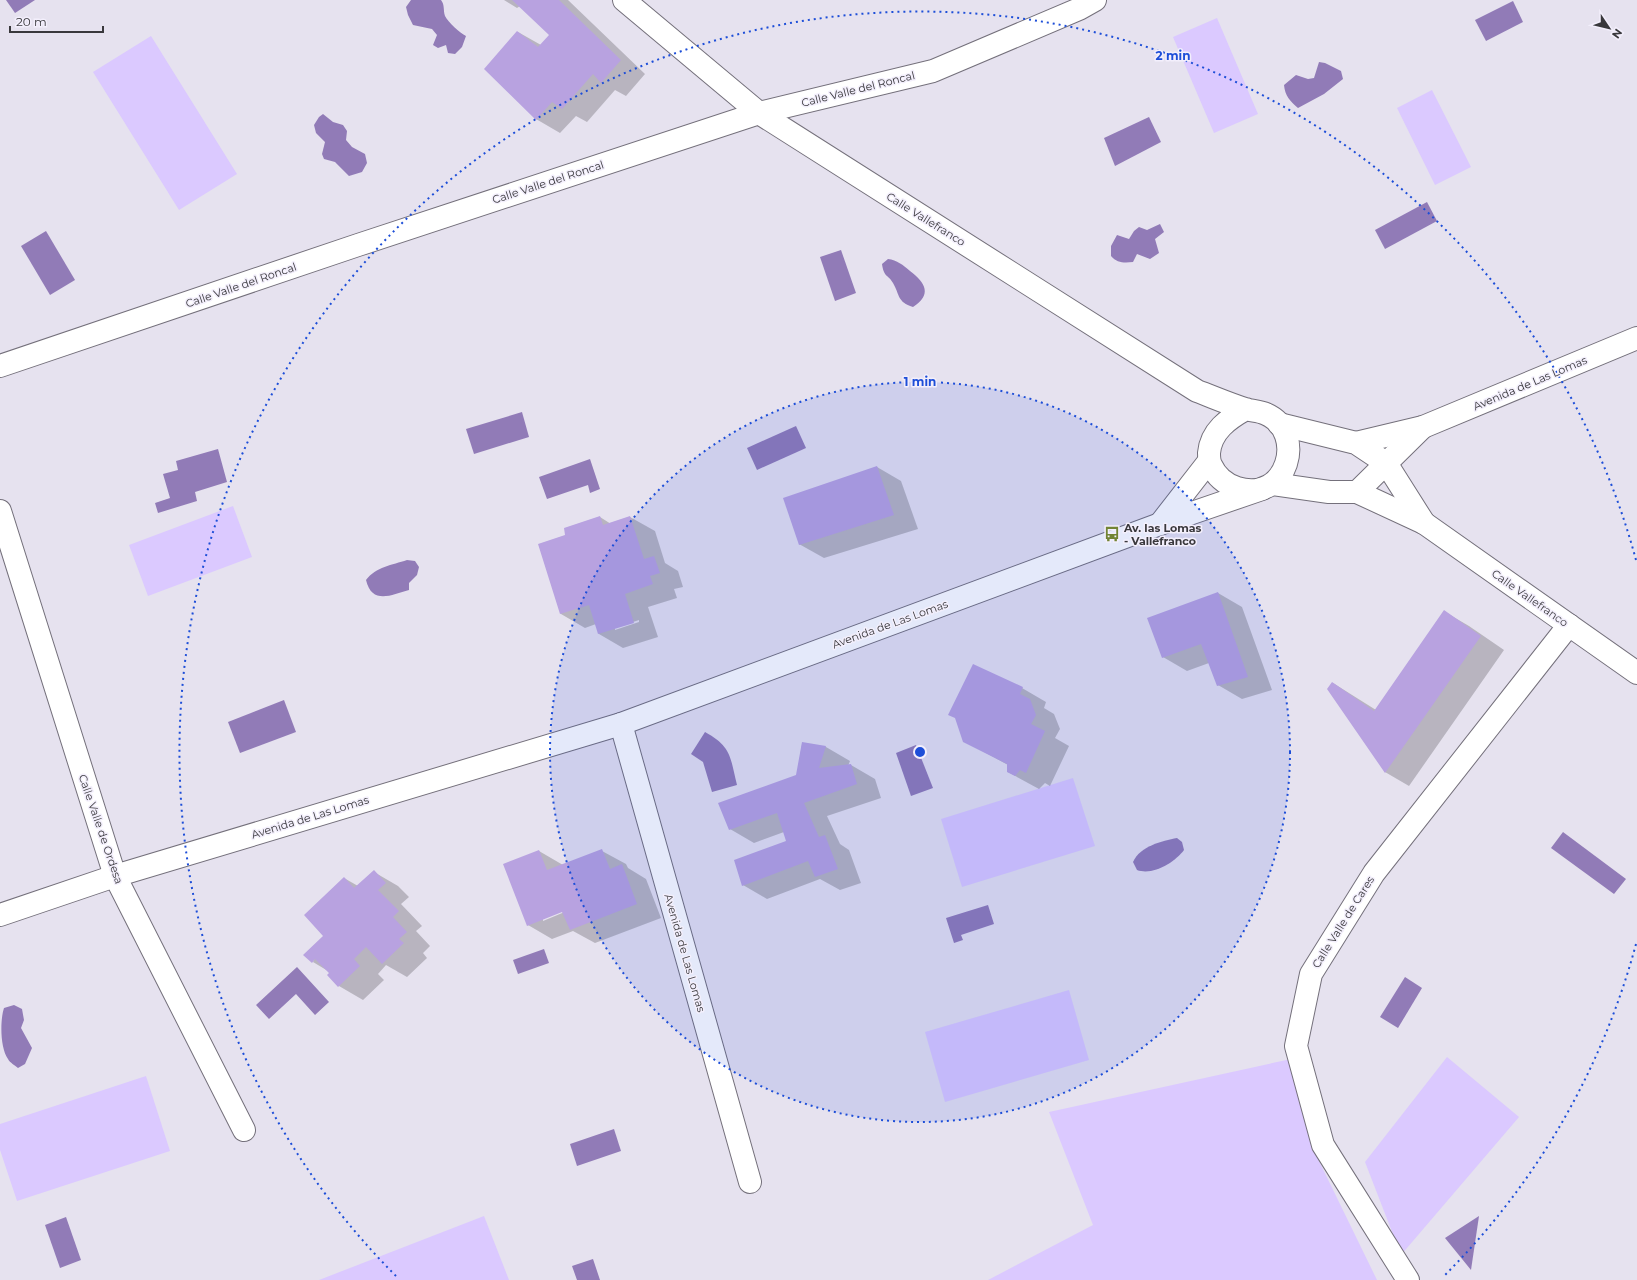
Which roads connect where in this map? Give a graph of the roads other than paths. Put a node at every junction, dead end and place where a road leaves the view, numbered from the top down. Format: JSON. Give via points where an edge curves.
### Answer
{"nodes":[{"id":1,"x":624,"y":0,"type":"edge"},
{"id":2,"x":1095,"y":0,"type":"edge"},
{"id":3,"x":758,"y":113,"type":"junction"},
{"id":4,"x":1637,"y":338,"type":"edge"},
{"id":5,"x":0,"y":366,"type":"edge"},
{"id":6,"x":1246,"y":409,"type":"junction"},
{"id":7,"x":1279,"y":424,"type":"junction"},
{"id":8,"x":1423,"y":427,"type":"junction"},
{"id":9,"x":1356,"y":443,"type":"junction"},
{"id":10,"x":1209,"y":461,"type":"junction"},
{"id":11,"x":1386,"y":464,"type":"junction"},
{"id":12,"x":1268,"y":487,"type":"junction"},
{"id":13,"x":1357,"y":492,"type":"junction"},
{"id":14,"x":0,"y":512,"type":"edge"},
{"id":15,"x":1160,"y":524,"type":"junction"},
{"id":16,"x":1424,"y":524,"type":"junction"},
{"id":17,"x":1569,"y":625,"type":"junction"},
{"id":18,"x":1637,"y":673,"type":"edge"},
{"id":19,"x":621,"y":724,"type":"junction"},
{"id":20,"x":115,"y":876,"type":"junction"},
{"id":21,"x":0,"y":915,"type":"edge"},
{"id":22,"x":244,"y":1130,"type":"dead end"},
{"id":23,"x":750,"y":1182,"type":"dead end"},
{"id":24,"x":1408,"y":1280,"type":"edge"}],
"edges":[{"from":1,"to":3,"type":"street","name":"Calle Vallefranco"},
{"from":2,"to":3,"type":"street","name":"Calle Valle del Roncal","via":[[933,71]]},
{"from":3,"to":5,"type":"street","name":"Calle Valle del Roncal"},
{"from":3,"to":6,"type":"street","name":"Calle Vallefranco","via":[[1197,391]]},
{"from":4,"to":8,"type":"street","name":"Avenida de Las Lomas"},
{"from":6,"to":7,"type":"street","via":[[1266,414]]},
{"from":6,"to":10,"type":"street","via":[[1230,418],[1217,430],[1210,445]]},
{"from":7,"to":9,"type":"street","name":"Calle Vallefranco"},
{"from":7,"to":12,"type":"street","via":[[1286,437],[1288,454],[1284,470]]},
{"from":8,"to":9,"type":"street","name":"Avenida de Las Lomas"},
{"from":8,"to":11,"type":"street","name":"Avenida de Las Lomas"},
{"from":9,"to":11,"type":"street","name":"Calle Vallefranco"},
{"from":10,"to":12,"type":"street","via":[[1215,475],[1231,486],[1247,491]]},
{"from":10,"to":15,"type":"street"},
{"from":11,"to":13,"type":"street"},
{"from":11,"to":16,"type":"street","name":"Calle Vallefranco"},
{"from":12,"to":13,"type":"street","name":"Calle Vallefranco"},
{"from":12,"to":15,"type":"street","name":"Avenida de Las Lomas"},
{"from":13,"to":16,"type":"street","name":"Calle Vallefranco"},
{"from":14,"to":20,"type":"street","name":"Calle Valle de Ordesa"},
{"from":15,"to":19,"type":"street","name":"Avenida de Las Lomas"},
{"from":16,"to":17,"type":"street","name":"Calle Vallefranco"},
{"from":17,"to":18,"type":"street","name":"Calle Vallefranco"},
{"from":17,"to":24,"type":"street","name":"Calle Valle de Cares","via":[[1374,873],[1311,974],[1296,1046],[1323,1145]]},
{"from":19,"to":20,"type":"street","name":"Avenida de Las Lomas"},
{"from":19,"to":23,"type":"street","name":"Avenida de Las Lomas"},
{"from":20,"to":21,"type":"street","name":"Avenida de Las Lomas"},
{"from":20,"to":22,"type":"street","name":"Calle Valle de Ordesa"}]}
